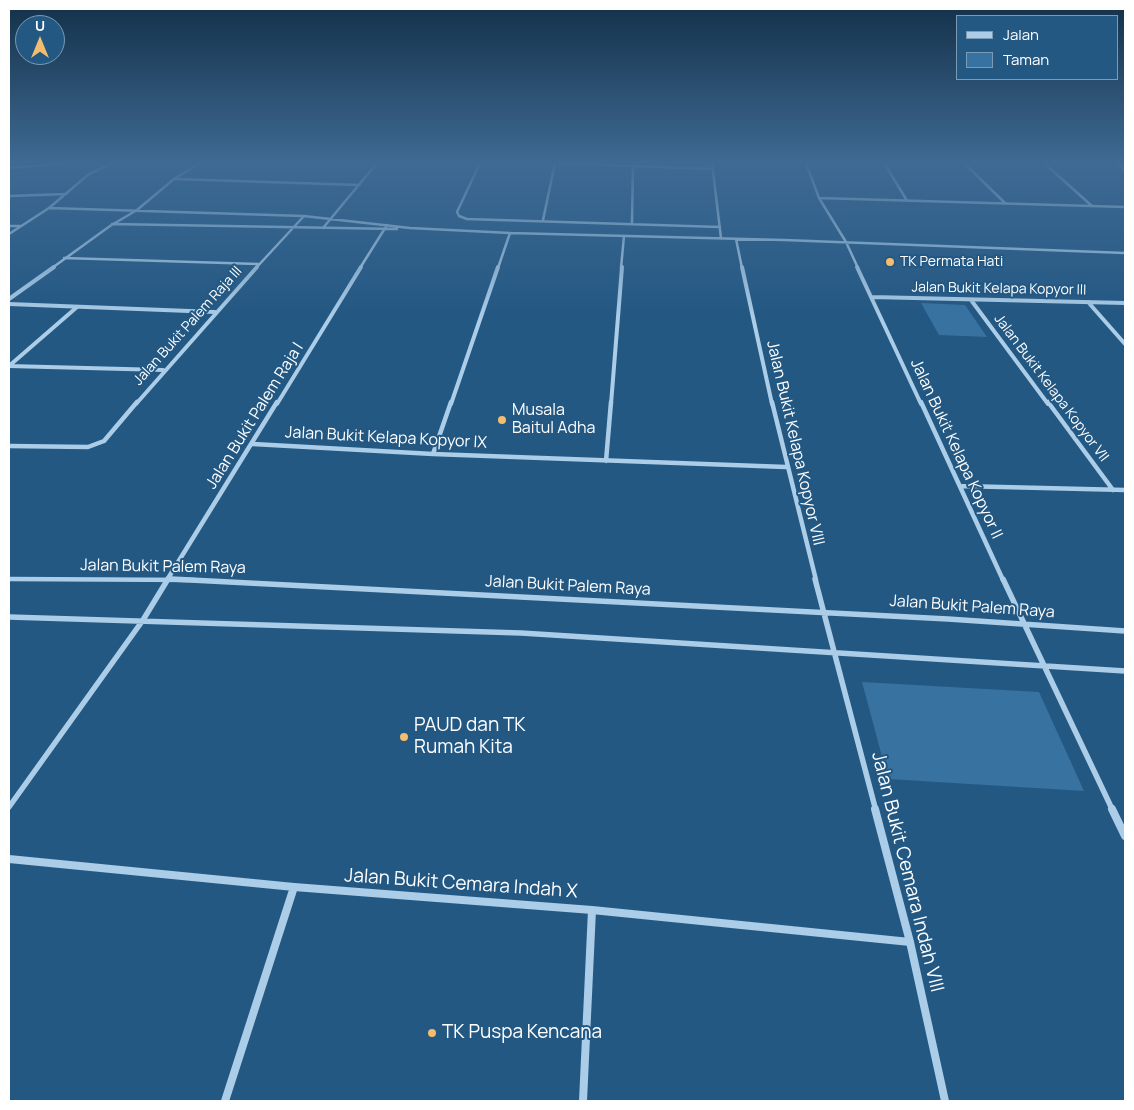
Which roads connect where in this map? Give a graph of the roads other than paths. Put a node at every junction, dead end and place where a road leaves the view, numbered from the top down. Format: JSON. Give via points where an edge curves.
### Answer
{"nodes":[{"id":1,"x":39,"y":215,"type":"edge"},
{"id":2,"x":128,"y":215,"type":"edge"},
{"id":3,"x":271,"y":215,"type":"edge"},
{"id":4,"x":336,"y":215,"type":"edge"},
{"id":5,"x":458,"y":215,"type":"edge"},
{"id":6,"x":544,"y":215,"type":"edge"},
{"id":7,"x":632,"y":215,"type":"edge"},
{"id":8,"x":719,"y":215,"type":"edge"},
{"id":9,"x":829,"y":215,"type":"edge"},
{"id":10,"x":304,"y":216,"type":"junction"},
{"id":11,"x":333,"y":218,"type":"junction"},
{"id":12,"x":543,"y":220,"type":"junction"},
{"id":13,"x":632,"y":223,"type":"junction"},
{"id":14,"x":112,"y":224,"type":"junction"},
{"id":15,"x":9,"y":226,"type":"edge"},
{"id":16,"x":21,"y":226,"type":"junction"},
{"id":17,"x":293,"y":227,"type":"junction"},
{"id":18,"x":386,"y":227,"type":"junction"},
{"id":19,"x":720,"y":227,"type":"junction"},
{"id":20,"x":323,"y":228,"type":"junction"},
{"id":21,"x":510,"y":233,"type":"junction"},
{"id":22,"x":9,"y":234,"type":"edge"},
{"id":23,"x":624,"y":236,"type":"junction"},
{"id":24,"x":722,"y":238,"type":"junction"},
{"id":25,"x":736,"y":239,"type":"junction"},
{"id":26,"x":846,"y":242,"type":"junction"},
{"id":27,"x":1125,"y":253,"type":"edge"},
{"id":28,"x":64,"y":258,"type":"junction"},
{"id":29,"x":258,"y":264,"type":"junction"},
{"id":30,"x":872,"y":297,"type":"junction"},
{"id":31,"x":9,"y":299,"type":"edge"},
{"id":32,"x":971,"y":300,"type":"junction"},
{"id":33,"x":1088,"y":302,"type":"junction"},
{"id":34,"x":1125,"y":303,"type":"edge"},
{"id":35,"x":9,"y":304,"type":"edge"},
{"id":36,"x":77,"y":307,"type":"junction"},
{"id":37,"x":215,"y":312,"type":"junction"},
{"id":38,"x":1125,"y":344,"type":"edge"},
{"id":39,"x":9,"y":366,"type":"edge"},
{"id":40,"x":163,"y":370,"type":"junction"},
{"id":41,"x":253,"y":444,"type":"junction"},
{"id":42,"x":9,"y":446,"type":"edge"},
{"id":43,"x":433,"y":454,"type":"junction"},
{"id":44,"x":606,"y":461,"type":"junction"},
{"id":45,"x":786,"y":467,"type":"junction"},
{"id":46,"x":960,"y":486,"type":"junction"},
{"id":47,"x":1113,"y":490,"type":"junction"},
{"id":48,"x":1125,"y":490,"type":"edge"},
{"id":49,"x":9,"y":579,"type":"edge"},
{"id":50,"x":168,"y":579,"type":"junction"},
{"id":51,"x":823,"y":612,"type":"junction"},
{"id":52,"x":9,"y":617,"type":"edge"},
{"id":53,"x":144,"y":620,"type":"junction"},
{"id":54,"x":1024,"y":624,"type":"junction"},
{"id":55,"x":1125,"y":631,"type":"edge"},
{"id":56,"x":834,"y":652,"type":"junction"},
{"id":57,"x":1043,"y":666,"type":"junction"},
{"id":58,"x":1125,"y":671,"type":"edge"},
{"id":59,"x":9,"y":807,"type":"edge"},
{"id":60,"x":1125,"y":836,"type":"edge"},
{"id":61,"x":9,"y":859,"type":"edge"},
{"id":62,"x":294,"y":887,"type":"junction"},
{"id":63,"x":592,"y":910,"type":"junction"},
{"id":64,"x":910,"y":942,"type":"junction"},
{"id":65,"x":225,"y":1101,"type":"edge"},
{"id":66,"x":583,"y":1101,"type":"edge"},
{"id":67,"x":945,"y":1101,"type":"edge"}],
"edges":[{"from":1,"to":16,"type":"street"},
{"from":2,"to":14,"type":"street"},
{"from":3,"to":10,"type":"street"},
{"from":4,"to":11,"type":"street"},
{"from":5,"to":12,"type":"street","via":[[466,219]]},
{"from":6,"to":12,"type":"street"},
{"from":7,"to":13,"type":"street"},
{"from":8,"to":19,"type":"street"},
{"from":9,"to":26,"type":"street","name":"Jalan Bukit Kelapa Kopyor II"},
{"from":10,"to":11,"type":"street"},
{"from":10,"to":17,"type":"street","name":"Jalan Bukit Palem Raja III"},
{"from":11,"to":18,"type":"street"},
{"from":11,"to":20,"type":"street"},
{"from":12,"to":13,"type":"street"},
{"from":13,"to":19,"type":"street"},
{"from":14,"to":17,"type":"street"},
{"from":14,"to":28,"type":"street"},
{"from":15,"to":16,"type":"street"},
{"from":16,"to":22,"type":"street"},
{"from":17,"to":20,"type":"street"},
{"from":17,"to":29,"type":"street","name":"Jalan Bukit Palem Raja III"},
{"from":18,"to":20,"type":"street"},
{"from":18,"to":21,"type":"street"},
{"from":18,"to":41,"type":"street","name":"Jalan Bukit Palem Raja I"},
{"from":19,"to":24,"type":"street"},
{"from":21,"to":23,"type":"street"},
{"from":21,"to":43,"type":"street"},
{"from":23,"to":24,"type":"street"},
{"from":23,"to":44,"type":"street"},
{"from":24,"to":25,"type":"street"},
{"from":25,"to":26,"type":"street"},
{"from":25,"to":45,"type":"street","name":"Jalan Bukit Kelapa Kopyor VIII"},
{"from":26,"to":27,"type":"street"},
{"from":26,"to":30,"type":"street","name":"Jalan Bukit Kelapa Kopyor II"},
{"from":28,"to":29,"type":"street"},
{"from":28,"to":31,"type":"street"},
{"from":29,"to":37,"type":"street","name":"Jalan Bukit Palem Raja III"},
{"from":30,"to":32,"type":"street","name":"Jalan Bukit Kelapa Kopyor III"},
{"from":30,"to":46,"type":"street","name":"Jalan Bukit Kelapa Kopyor II"},
{"from":32,"to":33,"type":"street","name":"Jalan Bukit Kelapa Kopyor III"},
{"from":32,"to":47,"type":"street","name":"Jalan Bukit Kelapa Kopyor VII"},
{"from":33,"to":34,"type":"street","name":"Jalan Bukit Kelapa Kopyor III"},
{"from":33,"to":38,"type":"street"},
{"from":35,"to":36,"type":"street"},
{"from":36,"to":37,"type":"street"},
{"from":36,"to":39,"type":"street"},
{"from":37,"to":40,"type":"street","name":"Jalan Bukit Palem Raja III"},
{"from":39,"to":40,"type":"street"},
{"from":40,"to":42,"type":"street","name":"Jalan Bukit Palem Raja III","via":[[104,441],[88,447]]},
{"from":41,"to":43,"type":"street","name":"Jalan Bukit Kelapa Kopyor IX"},
{"from":41,"to":50,"type":"street","name":"Jalan Bukit Palem Raja I"},
{"from":43,"to":44,"type":"street","name":"Jalan Bukit Kelapa Kopyor IX"},
{"from":44,"to":45,"type":"street","name":"Jalan Bukit Kelapa Kopyor IX"},
{"from":45,"to":51,"type":"street","name":"Jalan Bukit Kelapa Kopyor VIII"},
{"from":46,"to":47,"type":"street"},
{"from":46,"to":54,"type":"street","name":"Jalan Bukit Kelapa Kopyor II"},
{"from":47,"to":48,"type":"street"},
{"from":49,"to":50,"type":"street","name":"Jalan Bukit Palem Raya"},
{"from":50,"to":51,"type":"street","name":"Jalan Bukit Palem Raya"},
{"from":50,"to":53,"type":"street","name":"Jalan Bukit Palem Raja I"},
{"from":51,"to":54,"type":"street","name":"Jalan Bukit Palem Raya"},
{"from":51,"to":56,"type":"street","name":"Jalan Bukit Kelapa Kopyor VIII"},
{"from":52,"to":53,"type":"street"},
{"from":53,"to":56,"type":"street","via":[[521,633]]},
{"from":53,"to":59,"type":"street","name":"Jalan Bukit Palem Raja I"},
{"from":54,"to":55,"type":"street","name":"Jalan Bukit Palem Raya"},
{"from":54,"to":57,"type":"street","name":"Jalan Bukit Kelapa Kopyor II"},
{"from":56,"to":57,"type":"street"},
{"from":56,"to":64,"type":"street","name":"Jalan Bukit Cemara Indah VIII"},
{"from":57,"to":58,"type":"street"},
{"from":57,"to":60,"type":"street","name":"Jalan Bukit Kelapa Kopyor II"},
{"from":61,"to":62,"type":"street","name":"Jalan Bukit Cemara Indah X"},
{"from":62,"to":63,"type":"street","name":"Jalan Bukit Cemara Indah X"},
{"from":62,"to":65,"type":"street"},
{"from":63,"to":64,"type":"street","name":"Jalan Bukit Cemara Indah X"},
{"from":63,"to":66,"type":"street"},
{"from":64,"to":67,"type":"street","name":"Jalan Bukit Cemara Indah VIII"}]}
